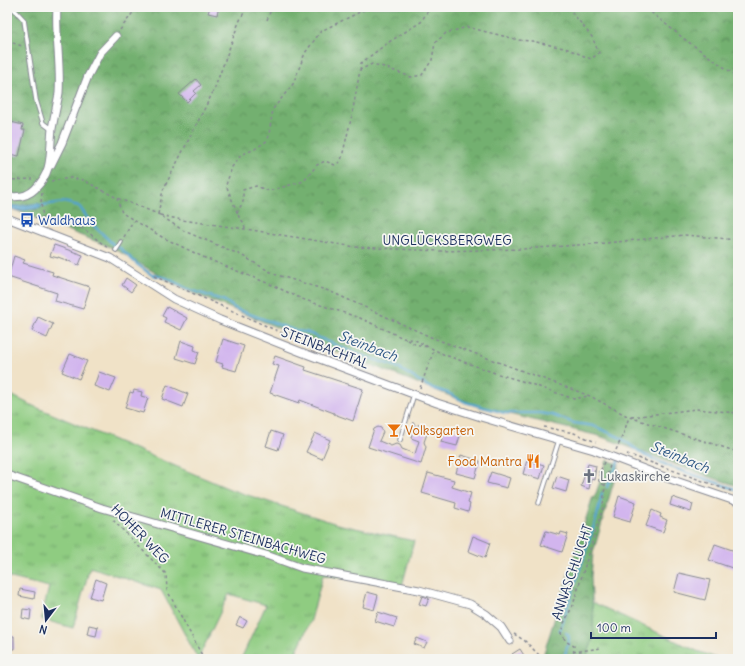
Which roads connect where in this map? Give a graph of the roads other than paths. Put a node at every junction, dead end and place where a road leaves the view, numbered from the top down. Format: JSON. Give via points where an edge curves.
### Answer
{"nodes":[{"id":1,"x":12,"y":7,"type":"edge"},
{"id":2,"x":57,"y":7,"type":"edge"},
{"id":3,"x":116,"y":36,"type":"road end"},
{"id":4,"x":52,"y":130,"type":"junction"},
{"id":5,"x":48,"y":173,"type":"junction"},
{"id":6,"x":7,"y":196,"type":"edge"},
{"id":7,"x":7,"y":218,"type":"edge"},
{"id":8,"x":121,"y":242,"type":"road end"},
{"id":9,"x":115,"y":251,"type":"road end"},
{"id":10,"x":417,"y":392,"type":"junction"},
{"id":11,"x":559,"y":439,"type":"junction"},
{"id":12,"x":400,"y":440,"type":"dead end"},
{"id":13,"x":7,"y":475,"type":"edge"},
{"id":14,"x":738,"y":502,"type":"edge"},
{"id":15,"x":538,"y":503,"type":"dead end"},
{"id":16,"x":510,"y":640,"type":"dead end"}],
"edges":[{"from":1,"to":4,"type":"lane","via":[[24,20],[36,100],[43,123]]},
{"from":2,"to":4,"type":"street","via":[[58,93]]},
{"from":3,"to":5,"type":"street","via":[[100,54],[88,76]]},
{"from":4,"to":5,"type":"street"},
{"from":5,"to":6,"type":"street","via":[[29,195]]},
{"from":7,"to":10,"type":"street","name":"STEINBACHTAL","via":[[110,258],[174,299],[220,320],[301,352]]},
{"from":8,"to":9,"type":"lane"},
{"from":10,"to":11,"type":"street","name":"STEINBACHTAL","via":[[484,418]]},
{"from":10,"to":12,"type":"lane"},
{"from":11,"to":14,"type":"street","name":"STEINBACHTAL"},
{"from":11,"to":15,"type":"lane"},
{"from":13,"to":16,"type":"street","name":"MITTLERER STEINBACHWEG","via":[[102,508],[269,556],[302,568],[419,590],[470,604],[486,614]]}]}
